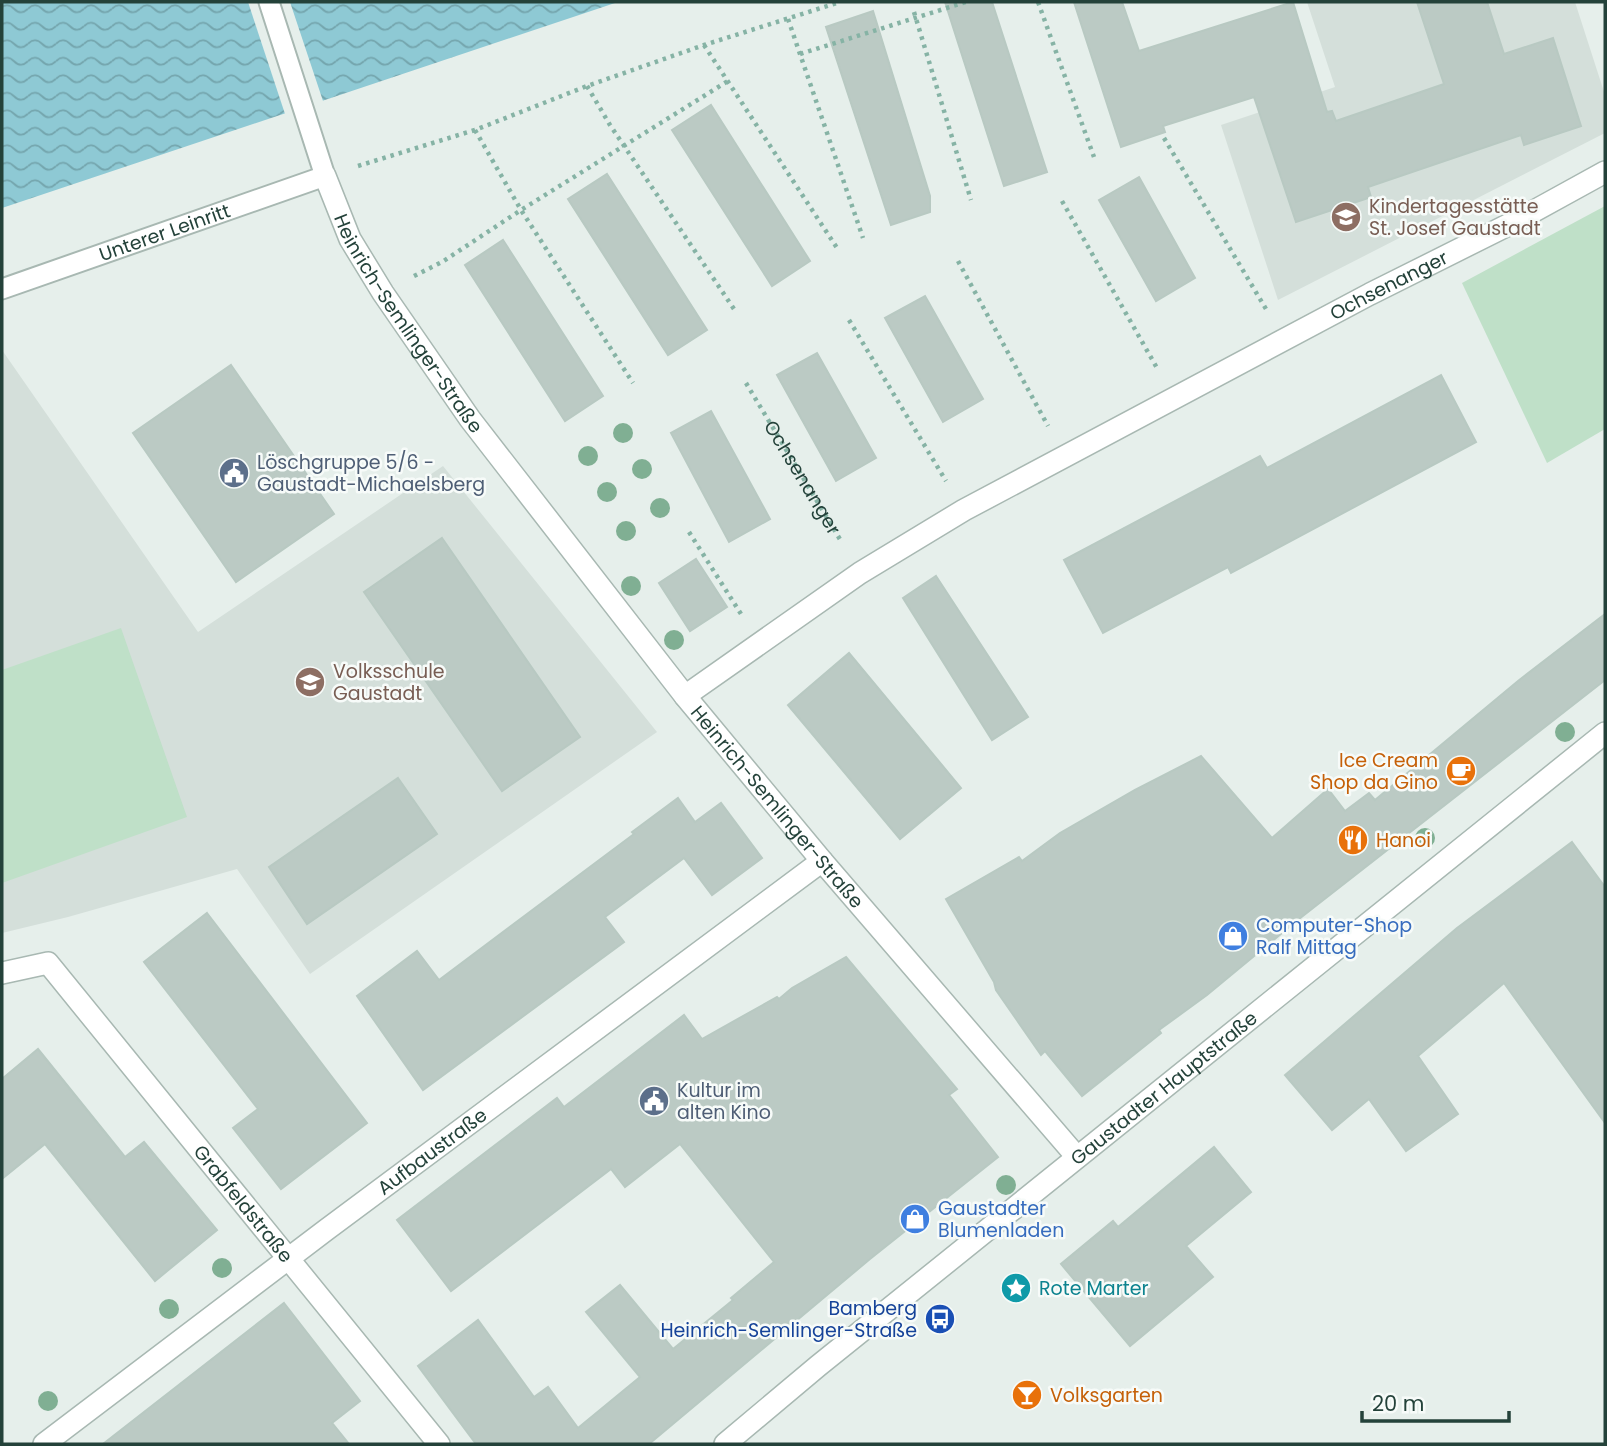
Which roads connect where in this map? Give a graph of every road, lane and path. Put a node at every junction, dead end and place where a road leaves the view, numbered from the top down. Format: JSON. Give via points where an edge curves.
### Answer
{"nodes":[{"id":1,"x":269,"y":2,"type":"edge"},
{"id":2,"x":840,"y":2,"type":"edge"},
{"id":3,"x":966,"y":2,"type":"edge"},
{"id":4,"x":1038,"y":2,"type":"edge"},
{"id":5,"x":915,"y":15,"type":"junction"},
{"id":6,"x":788,"y":19,"type":"junction"},
{"id":7,"x":704,"y":45,"type":"junction"},
{"id":8,"x":800,"y":55,"type":"junction"},
{"id":9,"x":728,"y":81,"type":"junction"},
{"id":10,"x":587,"y":86,"type":"junction"},
{"id":11,"x":475,"y":130,"type":"junction"},
{"id":12,"x":1164,"y":138,"type":"dead end"},
{"id":13,"x":625,"y":147,"type":"junction"},
{"id":14,"x":1094,"y":157,"type":"dead end"},
{"id":15,"x":1605,"y":172,"type":"edge"},
{"id":16,"x":325,"y":176,"type":"junction"},
{"id":17,"x":971,"y":200,"type":"dead end"},
{"id":18,"x":1062,"y":201,"type":"dead end"},
{"id":19,"x":521,"y":210,"type":"junction"},
{"id":20,"x":863,"y":238,"type":"dead end"},
{"id":21,"x":839,"y":251,"type":"dead end"},
{"id":22,"x":958,"y":261,"type":"dead end"},
{"id":23,"x":442,"y":262,"type":"dead end"},
{"id":24,"x":2,"y":289,"type":"edge"},
{"id":25,"x":736,"y":312,"type":"dead end"},
{"id":26,"x":849,"y":320,"type":"dead end"},
{"id":27,"x":1284,"y":340,"type":"junction"},
{"id":28,"x":633,"y":383,"type":"dead end"},
{"id":29,"x":746,"y":383,"type":"dead end"},
{"id":30,"x":1175,"y":398,"type":"junction"},
{"id":31,"x":1065,"y":456,"type":"junction"},
{"id":32,"x":964,"y":510,"type":"junction"},
{"id":33,"x":690,"y":532,"type":"dead end"},
{"id":34,"x":860,"y":573,"type":"junction"},
{"id":35,"x":760,"y":644,"type":"junction"},
{"id":36,"x":685,"y":696,"type":"junction"},
{"id":37,"x":1605,"y":733,"type":"edge"},
{"id":38,"x":822,"y":861,"type":"junction"},
{"id":39,"x":2,"y":974,"type":"edge"},
{"id":40,"x":1077,"y":1157,"type":"junction"},
{"id":41,"x":288,"y":1259,"type":"junction"},
{"id":42,"x":44,"y":1444,"type":"edge"},
{"id":43,"x":439,"y":1444,"type":"edge"},
{"id":44,"x":725,"y":1444,"type":"edge"}],
"edges":[{"from":1,"to":16,"type":"lane","name":"Heinrich-Semlinger-Straße"},
{"from":2,"to":6,"type":"path"},
{"from":3,"to":5,"type":"path"},
{"from":4,"to":14,"type":"path"},
{"from":5,"to":8,"type":"path"},
{"from":5,"to":17,"type":"path"},
{"from":6,"to":7,"type":"path"},
{"from":6,"to":8,"type":"path"},
{"from":7,"to":9,"type":"path"},
{"from":7,"to":10,"type":"path"},
{"from":8,"to":20,"type":"path"},
{"from":9,"to":13,"type":"path"},
{"from":9,"to":21,"type":"path"},
{"from":10,"to":11,"type":"path"},
{"from":10,"to":13,"type":"path"},
{"from":11,"to":16,"type":"path"},
{"from":11,"to":19,"type":"path"},
{"from":12,"to":27,"type":"path"},
{"from":13,"to":19,"type":"path"},
{"from":13,"to":25,"type":"path"},
{"from":15,"to":27,"type":"street","name":"Ochsenanger"},
{"from":16,"to":24,"type":"lane","name":"Unterer Leinritt"},
{"from":16,"to":36,"type":"street","name":"Heinrich-Semlinger-Straße","via":[[350,239],[398,316],[470,419]]},
{"from":18,"to":30,"type":"path"},
{"from":19,"to":23,"type":"path"},
{"from":19,"to":28,"type":"path"},
{"from":22,"to":31,"type":"path"},
{"from":26,"to":32,"type":"path"},
{"from":27,"to":30,"type":"street","name":"Ochsenanger"},
{"from":29,"to":34,"type":"path","name":"Ochsenanger"},
{"from":30,"to":31,"type":"street","name":"Ochsenanger"},
{"from":31,"to":32,"type":"street","name":"Ochsenanger"},
{"from":32,"to":34,"type":"street","name":"Ochsenanger"},
{"from":33,"to":35,"type":"path"},
{"from":34,"to":35,"type":"street","name":"Ochsenanger"},
{"from":35,"to":36,"type":"street","name":"Ochsenanger"},
{"from":36,"to":38,"type":"street","name":"Heinrich-Semlinger-Straße"},
{"from":37,"to":40,"type":"street","name":"Gaustadter Hauptstraße"},
{"from":38,"to":40,"type":"street","name":"Heinrich-Semlinger-Straße"},
{"from":38,"to":41,"type":"street","name":"Aufbaustraße"},
{"from":39,"to":41,"type":"street","name":"Grabfeldstraße","via":[[48,963]]},
{"from":40,"to":44,"type":"street","name":"Gaustadter Hauptstraße"},
{"from":41,"to":42,"type":"street","name":"Aufbaustraße"},
{"from":41,"to":43,"type":"street","name":"Grabfeldstraße"}]}
